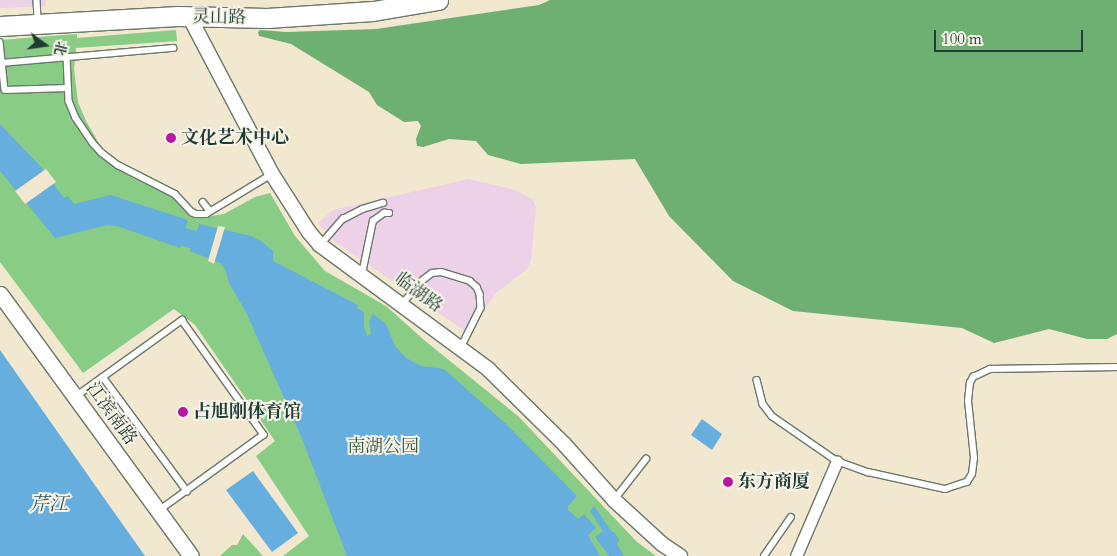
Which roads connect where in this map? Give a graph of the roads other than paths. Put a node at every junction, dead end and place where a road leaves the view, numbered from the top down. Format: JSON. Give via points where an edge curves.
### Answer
{"nodes":[{"id":1,"x":37,"y":0,"type":"edge"},
{"id":2,"x":438,"y":0,"type":"edge"},
{"id":3,"x":190,"y":18,"type":"junction"},
{"id":4,"x":38,"y":23,"type":"junction"},
{"id":5,"x":0,"y":26,"type":"edge"},
{"id":6,"x":0,"y":42,"type":"edge"},
{"id":7,"x":174,"y":48,"type":"dead end"},
{"id":8,"x":67,"y":57,"type":"junction"},
{"id":9,"x":2,"y":63,"type":"junction"},
{"id":10,"x":67,"y":88,"type":"junction"},
{"id":11,"x":272,"y":174,"type":"junction"},
{"id":12,"x":203,"y":202,"type":"dead end"},
{"id":13,"x":383,"y":203,"type":"dead end"},
{"id":14,"x":210,"y":211,"type":"junction"},
{"id":15,"x":389,"y":213,"type":"dead end"},
{"id":16,"x":320,"y":245,"type":"junction"},
{"id":17,"x":362,"y":276,"type":"junction"},
{"id":18,"x":0,"y":294,"type":"edge"},
{"id":19,"x":402,"y":304,"type":"junction"},
{"id":20,"x":462,"y":348,"type":"junction"},
{"id":21,"x":1117,"y":367,"type":"edge"},
{"id":22,"x":103,"y":377,"type":"junction"},
{"id":23,"x":757,"y":380,"type":"dead end"},
{"id":24,"x":75,"y":397,"type":"junction"},
{"id":25,"x":646,"y":459,"type":"dead end"},
{"id":26,"x":837,"y":461,"type":"junction"},
{"id":27,"x":187,"y":491,"type":"junction"},
{"id":28,"x":614,"y":500,"type":"junction"},
{"id":29,"x":158,"y":511,"type":"junction"},
{"id":30,"x":791,"y":517,"type":"dead end"},
{"id":31,"x":191,"y":556,"type":"edge"},
{"id":32,"x":680,"y":556,"type":"edge"},
{"id":33,"x":764,"y":556,"type":"edge"},
{"id":34,"x":796,"y":556,"type":"edge"}],
"edges":[{"from":1,"to":4,"type":"lane"},
{"from":2,"to":3,"type":"highway","name":"灵山路","via":[[373,11],[267,18]]},
{"from":3,"to":4,"type":"highway","name":"灵山路"},
{"from":3,"to":11,"type":"street","name":"临湖路"},
{"from":4,"to":5,"type":"highway","name":"灵山路"},
{"from":6,"to":9,"type":"lane"},
{"from":7,"to":8,"type":"lane"},
{"from":8,"to":9,"type":"lane"},
{"from":8,"to":10,"type":"lane"},
{"from":9,"to":10,"type":"lane","via":[[3,88],[8,91]]},
{"from":10,"to":14,"type":"lane","via":[[76,118],[102,154],[175,194],[196,214]]},
{"from":11,"to":14,"type":"lane"},
{"from":11,"to":16,"type":"street","name":"临湖路"},
{"from":12,"to":14,"type":"lane"},
{"from":13,"to":16,"type":"lane","via":[[343,219]]},
{"from":15,"to":17,"type":"lane","via":[[373,221]]},
{"from":16,"to":17,"type":"street","name":"临湖路"},
{"from":17,"to":19,"type":"street","name":"临湖路"},
{"from":18,"to":24,"type":"main road","name":"江滨南路"},
{"from":19,"to":20,"type":"street","name":"临湖路"},
{"from":19,"to":20,"type":"lane","via":[[432,273],[441,272],[470,281],[480,294],[481,308]]},
{"from":20,"to":28,"type":"street","name":"临湖路","via":[[524,404]]},
{"from":21,"to":26,"type":"lane","via":[[990,369],[973,377],[968,401],[974,458],[972,474],[967,482],[957,487],[945,489],[920,484],[845,466]]},
{"from":22,"to":24,"type":"lane"},
{"from":22,"to":27,"type":"lane"},
{"from":22,"to":27,"type":"lane","via":[[182,320],[264,435]]},
{"from":23,"to":26,"type":"lane","via":[[763,404],[772,416]]},
{"from":24,"to":29,"type":"main road","name":"江滨南路"},
{"from":25,"to":28,"type":"lane"},
{"from":26,"to":34,"type":"street"},
{"from":27,"to":29,"type":"lane"},
{"from":28,"to":32,"type":"street","name":"临湖路","via":[[656,539]]},
{"from":29,"to":31,"type":"main road","name":"江滨南路"},
{"from":30,"to":33,"type":"lane"}]}
